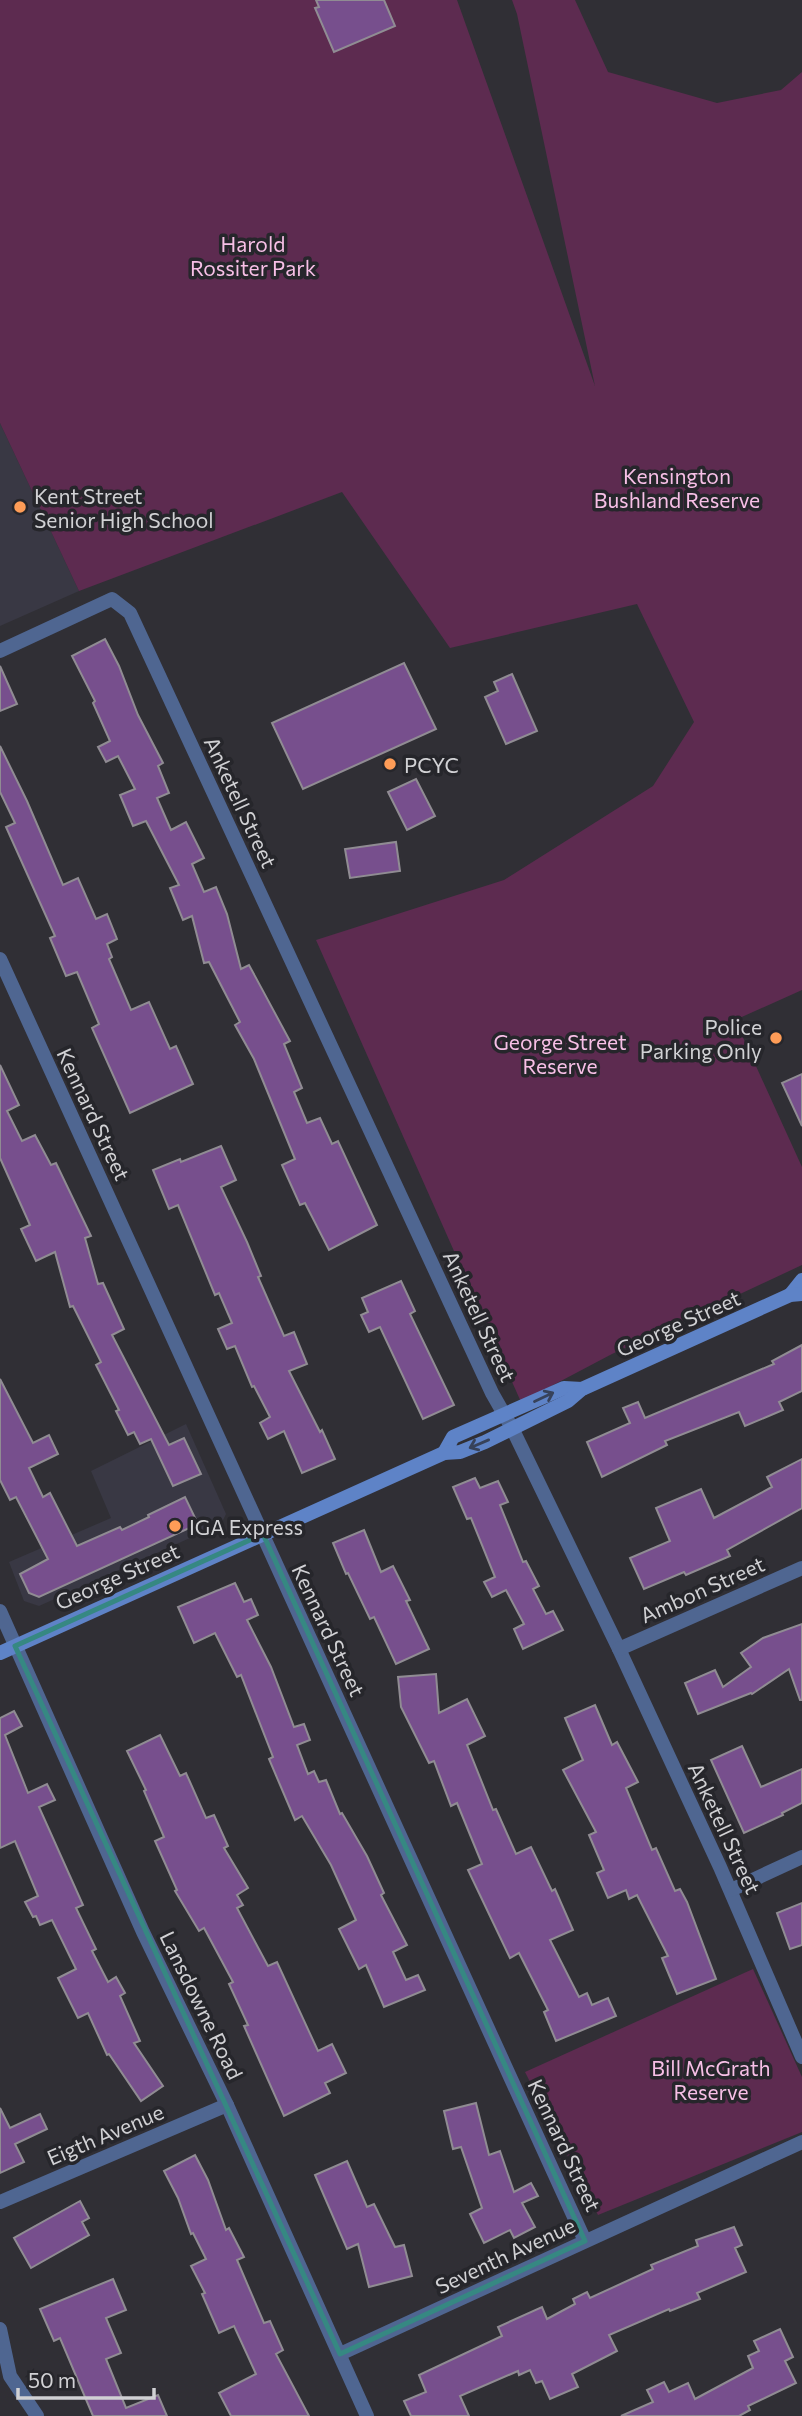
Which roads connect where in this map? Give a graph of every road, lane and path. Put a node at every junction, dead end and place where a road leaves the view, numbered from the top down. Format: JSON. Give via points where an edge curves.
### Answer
{"nodes":[{"id":1,"x":0,"y":651,"type":"edge"},
{"id":2,"x":0,"y":959,"type":"edge"},
{"id":3,"x":802,"y":1280,"type":"edge"},
{"id":4,"x":796,"y":1294,"type":"edge"},
{"id":5,"x":508,"y":1422,"type":"junction"},
{"id":6,"x":263,"y":1534,"type":"junction"},
{"id":7,"x":802,"y":1568,"type":"edge"},
{"id":8,"x":0,"y":1611,"type":"edge"},
{"id":9,"x":15,"y":1646,"type":"junction"},
{"id":10,"x":620,"y":1649,"type":"junction"},
{"id":11,"x":0,"y":1653,"type":"edge"},
{"id":12,"x":802,"y":1857,"type":"edge"},
{"id":13,"x":731,"y":1890,"type":"junction"},
{"id":14,"x":802,"y":2057,"type":"edge"},
{"id":15,"x":227,"y":2105,"type":"junction"},
{"id":16,"x":802,"y":2142,"type":"edge"},
{"id":17,"x":0,"y":2202,"type":"edge"},
{"id":18,"x":585,"y":2241,"type":"junction"},
{"id":19,"x":0,"y":2329,"type":"edge"},
{"id":20,"x":340,"y":2354,"type":"junction"},
{"id":21,"x":5,"y":2378,"type":"edge"},
{"id":22,"x":37,"y":2416,"type":"edge"},
{"id":23,"x":367,"y":2416,"type":"edge"}],
"edges":[{"from":1,"to":5,"type":"street","name":"Anketell Street","via":[[112,600],[130,612]]},
{"from":2,"to":6,"type":"street","name":"Kennard Street"},
{"from":3,"to":4,"type":"main road","name":"George Street"},
{"from":4,"to":5,"type":"main road","name":"George Street","via":[[582,1389],[564,1388]]},
{"from":5,"to":6,"type":"main road","name":"George Street","via":[[453,1437],[444,1453]]},
{"from":5,"to":10,"type":"street","name":"Anketell Street"},
{"from":6,"to":9,"type":"main road","name":"George Street"},
{"from":6,"to":18,"type":"street","name":"Kennard Street"},
{"from":7,"to":10,"type":"street","name":"Ambon Street"},
{"from":8,"to":9,"type":"street","name":"Lansdowne Road"},
{"from":9,"to":11,"type":"main road","name":"George Street"},
{"from":9,"to":15,"type":"street","name":"Lansdowne Road","via":[[143,1932]]},
{"from":10,"to":13,"type":"street","name":"Anketell Street"},
{"from":12,"to":13,"type":"street"},
{"from":13,"to":14,"type":"street","name":"Anketell Street"},
{"from":15,"to":17,"type":"street","name":"Eigth Avenue"},
{"from":15,"to":20,"type":"street","name":"Lansdowne Road"},
{"from":16,"to":18,"type":"street","name":"Seventh Avenue"},
{"from":18,"to":20,"type":"street","name":"Seventh Avenue"},
{"from":19,"to":21,"type":"street"},
{"from":20,"to":23,"type":"street","name":"Lansdowne Road"},
{"from":21,"to":22,"type":"street"}]}
